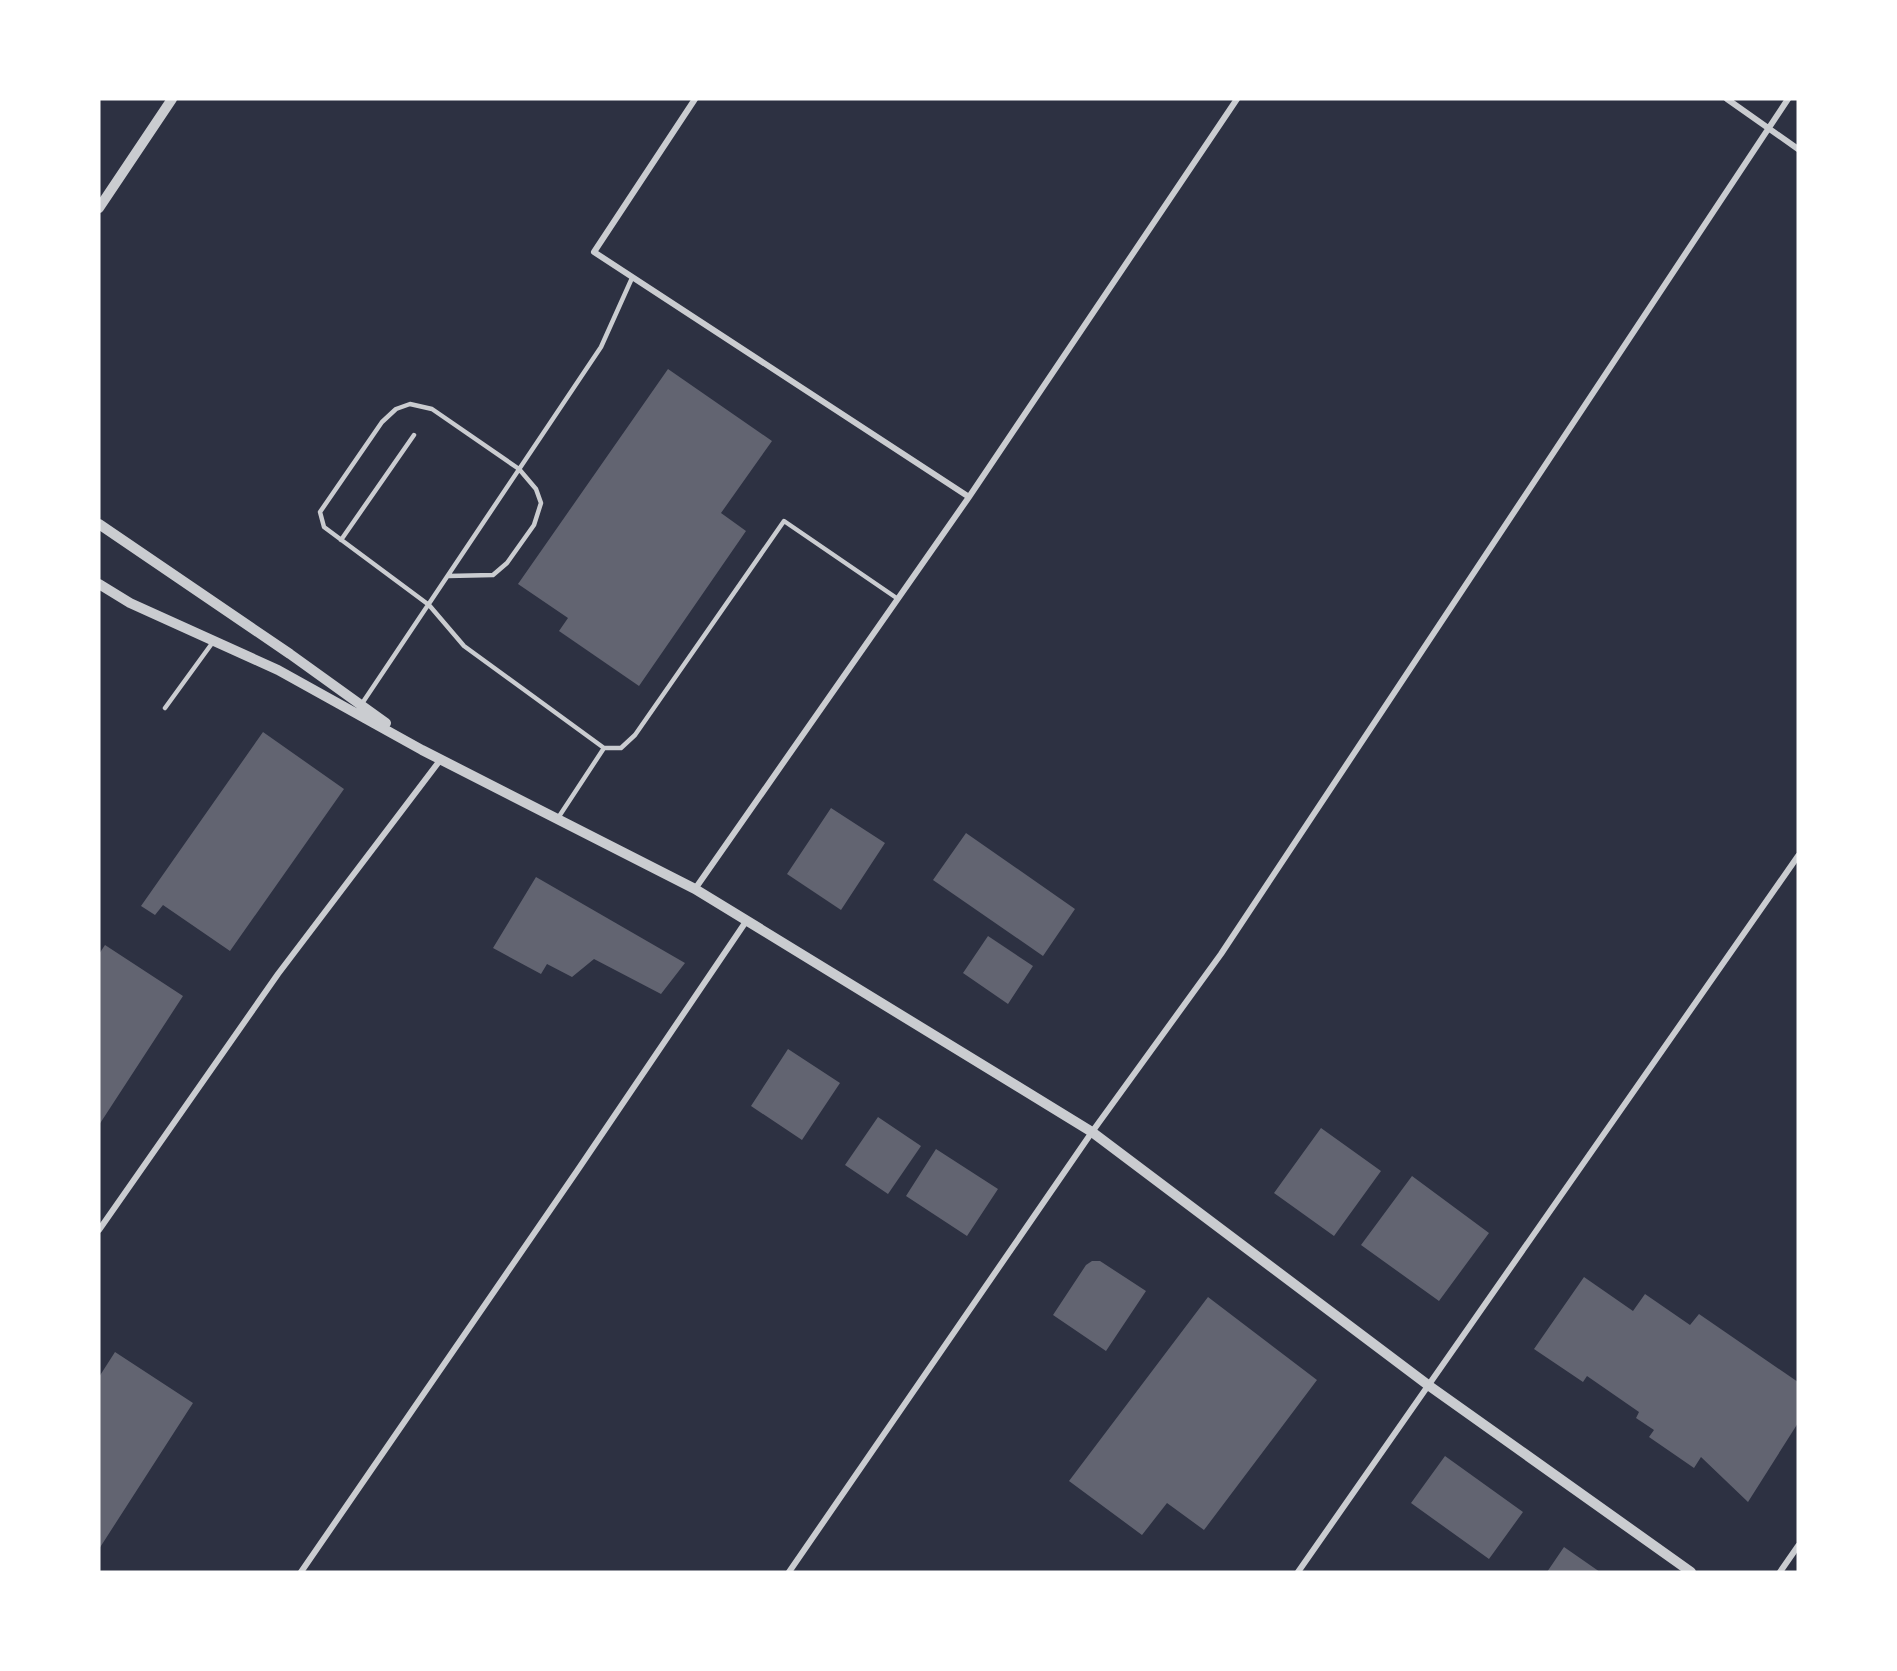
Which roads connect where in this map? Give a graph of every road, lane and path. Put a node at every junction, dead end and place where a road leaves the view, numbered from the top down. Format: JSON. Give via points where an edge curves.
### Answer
{"nodes":[{"id":1,"x":172,"y":99,"type":"edge"},
{"id":2,"x":694,"y":99,"type":"edge"},
{"id":3,"x":1237,"y":99,"type":"edge"},
{"id":4,"x":1727,"y":99,"type":"edge"},
{"id":5,"x":1788,"y":99,"type":"edge"},
{"id":6,"x":1769,"y":128,"type":"junction"},
{"id":7,"x":1798,"y":148,"type":"edge"},
{"id":8,"x":99,"y":208,"type":"edge"},
{"id":9,"x":632,"y":278,"type":"junction"},
{"id":10,"x":414,"y":435,"type":"dead end"},
{"id":11,"x":519,"y":469,"type":"junction"},
{"id":12,"x":969,"y":497,"type":"junction"},
{"id":13,"x":99,"y":524,"type":"edge"},
{"id":14,"x":341,"y":540,"type":"junction"},
{"id":15,"x":448,"y":576,"type":"junction"},
{"id":16,"x":99,"y":584,"type":"edge"},
{"id":17,"x":898,"y":599,"type":"junction"},
{"id":18,"x":429,"y":605,"type":"junction"},
{"id":19,"x":214,"y":640,"type":"junction"},
{"id":20,"x":361,"y":705,"type":"junction"},
{"id":21,"x":165,"y":708,"type":"dead end"},
{"id":22,"x":604,"y":748,"type":"junction"},
{"id":23,"x":422,"y":750,"type":"junction"},
{"id":24,"x":441,"y":759,"type":"junction"},
{"id":25,"x":558,"y":818,"type":"junction"},
{"id":26,"x":1798,"y":856,"type":"edge"},
{"id":27,"x":1796,"y":865,"type":"edge"},
{"id":28,"x":695,"y":889,"type":"junction"},
{"id":29,"x":747,"y":920,"type":"junction"},
{"id":30,"x":1092,"y":1132,"type":"junction"},
{"id":31,"x":99,"y":1230,"type":"edge"},
{"id":32,"x":1428,"y":1385,"type":"junction"},
{"id":33,"x":1798,"y":1546,"type":"edge"},
{"id":34,"x":301,"y":1572,"type":"edge"},
{"id":35,"x":789,"y":1572,"type":"edge"},
{"id":36,"x":1298,"y":1572,"type":"edge"},
{"id":37,"x":1691,"y":1572,"type":"edge"},
{"id":38,"x":1780,"y":1572,"type":"edge"}],
"edges":[{"from":1,"to":8,"type":"street"},
{"from":2,"to":9,"type":"street","via":[[594,252]]},
{"from":3,"to":12,"type":"street"},
{"from":4,"to":6,"type":"street"},
{"from":5,"to":6,"type":"street"},
{"from":6,"to":7,"type":"street"},
{"from":6,"to":30,"type":"street","via":[[1221,954]]},
{"from":9,"to":11,"type":"lane","via":[[601,346]]},
{"from":9,"to":12,"type":"street"},
{"from":10,"to":14,"type":"lane"},
{"from":11,"to":14,"type":"lane","via":[[432,409],[410,404],[396,409],[382,422],[320,512],[324,527]]},
{"from":11,"to":15,"type":"lane"},
{"from":11,"to":15,"type":"lane","via":[[536,489],[541,503],[534,525],[507,563],[493,575]]},
{"from":12,"to":17,"type":"street"},
{"from":13,"to":20,"type":"street"},
{"from":14,"to":18,"type":"lane"},
{"from":15,"to":18,"type":"lane"},
{"from":16,"to":19,"type":"street","via":[[130,603]]},
{"from":17,"to":22,"type":"lane","via":[[784,521],[636,735],[621,748]]},
{"from":17,"to":28,"type":"street"},
{"from":18,"to":20,"type":"lane"},
{"from":18,"to":22,"type":"lane","via":[[464,646]]},
{"from":19,"to":21,"type":"lane"},
{"from":19,"to":23,"type":"street","via":[[278,670]]},
{"from":20,"to":23,"type":"street"},
{"from":22,"to":25,"type":"lane"},
{"from":23,"to":24,"type":"street"},
{"from":24,"to":25,"type":"street"},
{"from":24,"to":31,"type":"street","via":[[279,974]]},
{"from":25,"to":28,"type":"street"},
{"from":26,"to":27,"type":"street"},
{"from":27,"to":32,"type":"street"},
{"from":28,"to":29,"type":"street"},
{"from":29,"to":30,"type":"street"},
{"from":29,"to":34,"type":"street"},
{"from":30,"to":32,"type":"street"},
{"from":30,"to":35,"type":"street"},
{"from":32,"to":36,"type":"street"},
{"from":32,"to":37,"type":"street"},
{"from":33,"to":38,"type":"street"}]}
